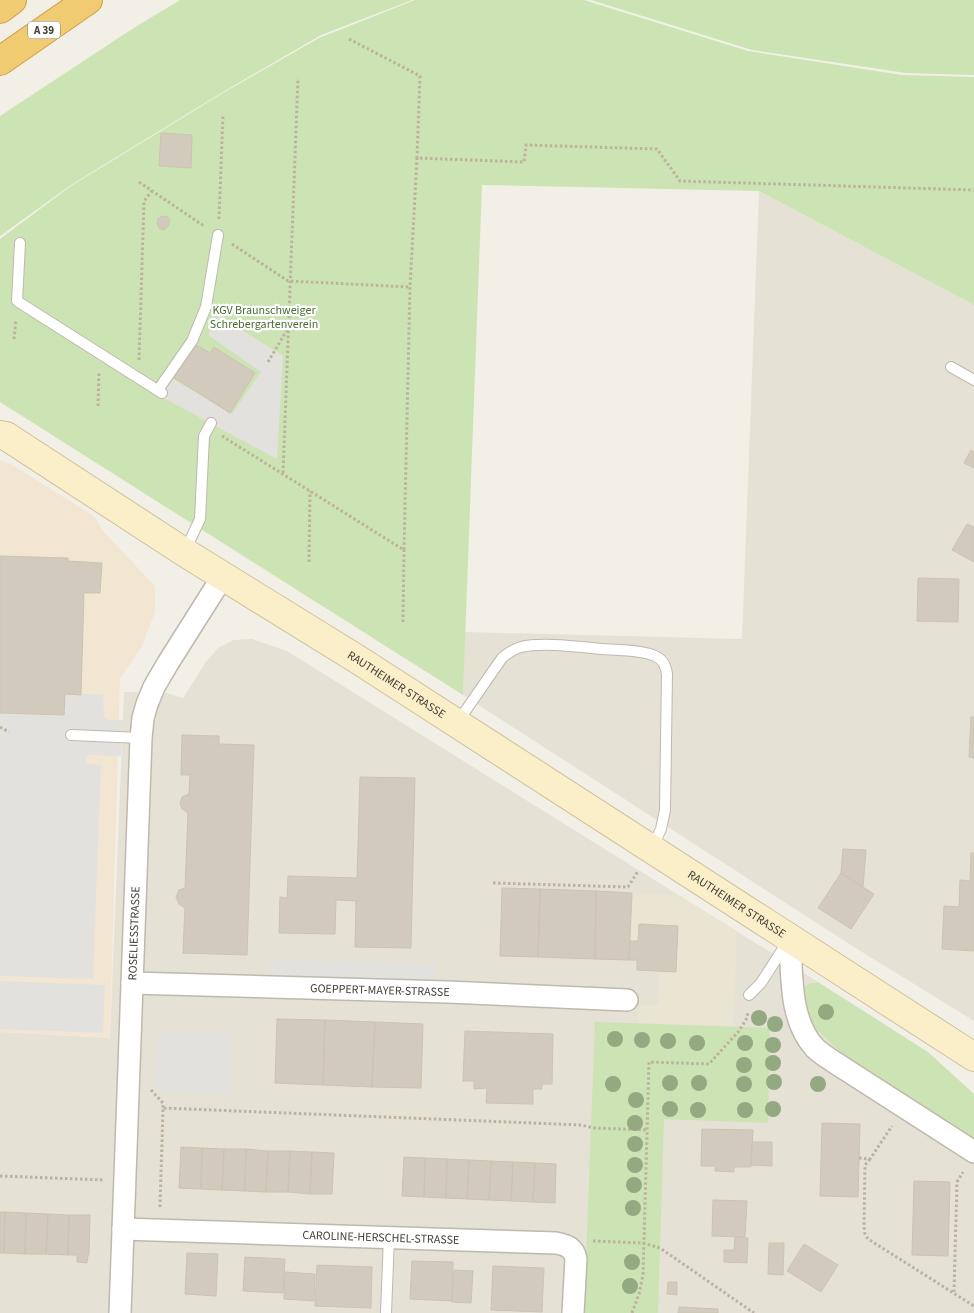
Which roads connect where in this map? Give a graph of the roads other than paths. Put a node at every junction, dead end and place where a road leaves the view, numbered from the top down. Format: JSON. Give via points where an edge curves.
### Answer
{"nodes":[{"id":1,"x":12,"y":0,"type":"edge"},
{"id":2,"x":88,"y":0,"type":"edge"},
{"id":3,"x":0,"y":9,"type":"edge"},
{"id":4,"x":0,"y":61,"type":"edge"},
{"id":5,"x":218,"y":235,"type":"road end"},
{"id":6,"x":20,"y":244,"type":"dead end"},
{"id":7,"x":951,"y":367,"type":"dead end"},
{"id":8,"x":974,"y":380,"type":"edge"},
{"id":9,"x":210,"y":425,"type":"road end"},
{"id":10,"x":2,"y":435,"type":"edge"},
{"id":11,"x":184,"y":552,"type":"junction"},
{"id":12,"x":223,"y":576,"type":"junction"},
{"id":13,"x":456,"y":723,"type":"junction"},
{"id":14,"x":71,"y":735,"type":"dead end"},
{"id":15,"x":140,"y":738,"type":"junction"},
{"id":16,"x":652,"y":849,"type":"junction"},
{"id":17,"x":790,"y":938,"type":"junction"},
{"id":18,"x":132,"y":982,"type":"junction"},
{"id":19,"x":749,"y":995,"type":"road end"},
{"id":20,"x":627,"y":1000,"type":"dead end"},
{"id":21,"x":974,"y":1057,"type":"edge"},
{"id":22,"x":970,"y":1160,"type":"edge"},
{"id":23,"x":123,"y":1229,"type":"junction"},
{"id":24,"x":388,"y":1237,"type":"junction"},
{"id":25,"x":120,"y":1313,"type":"edge"},
{"id":26,"x":386,"y":1313,"type":"edge"},
{"id":27,"x":573,"y":1313,"type":"edge"}],
"edges":[{"from":1,"to":3,"type":"highway"},
{"from":2,"to":4,"type":"highway","number":"A 39"},
{"from":5,"to":6,"type":"lane","via":[[206,307],[192,341],[160,391],[17,301]]},
{"from":7,"to":8,"type":"lane"},
{"from":9,"to":11,"type":"lane","via":[[204,436],[200,519]]},
{"from":10,"to":11,"type":"main road","name":"RAUTHEIMER STRASSE"},
{"from":11,"to":12,"type":"main road","name":"RAUTHEIMER STRASSE"},
{"from":12,"to":13,"type":"main road","name":"RAUTHEIMER STRASSE"},
{"from":12,"to":15,"type":"street","name":"ROSELIESSTRASSE","via":[[154,688]]},
{"from":13,"to":16,"type":"main road","name":"RAUTHEIMER STRASSE"},
{"from":13,"to":16,"type":"lane","via":[[510,650],[538,645],[634,651],[656,656],[666,666],[667,674],[665,810]]},
{"from":14,"to":15,"type":"lane"},
{"from":15,"to":18,"type":"street","name":"ROSELIESSTRASSE"},
{"from":16,"to":17,"type":"main road","name":"RAUTHEIMER STRASSE"},
{"from":17,"to":19,"type":"lane","via":[[761,983]]},
{"from":17,"to":21,"type":"main road","name":"RAUTHEIMER STRASSE"},
{"from":17,"to":22,"type":"street","name":"RAUTHEIMER STRASSE","via":[[794,1003],[800,1026],[815,1048],[904,1107]]},
{"from":18,"to":20,"type":"street","name":"GOEPPERT-MAYER-STRASSE"},
{"from":18,"to":23,"type":"street","name":"ROSELIESSTRASSE"},
{"from":23,"to":24,"type":"street","name":"CAROLINE-HERSCHEL-STRASSE"},
{"from":23,"to":25,"type":"street","name":"ROSELIESSTRASSE"},
{"from":24,"to":26,"type":"lane"},
{"from":24,"to":27,"type":"street","name":"CAROLINE-HERSCHEL-STRASSE","via":[[565,1245],[571,1248],[576,1259]]}]}
